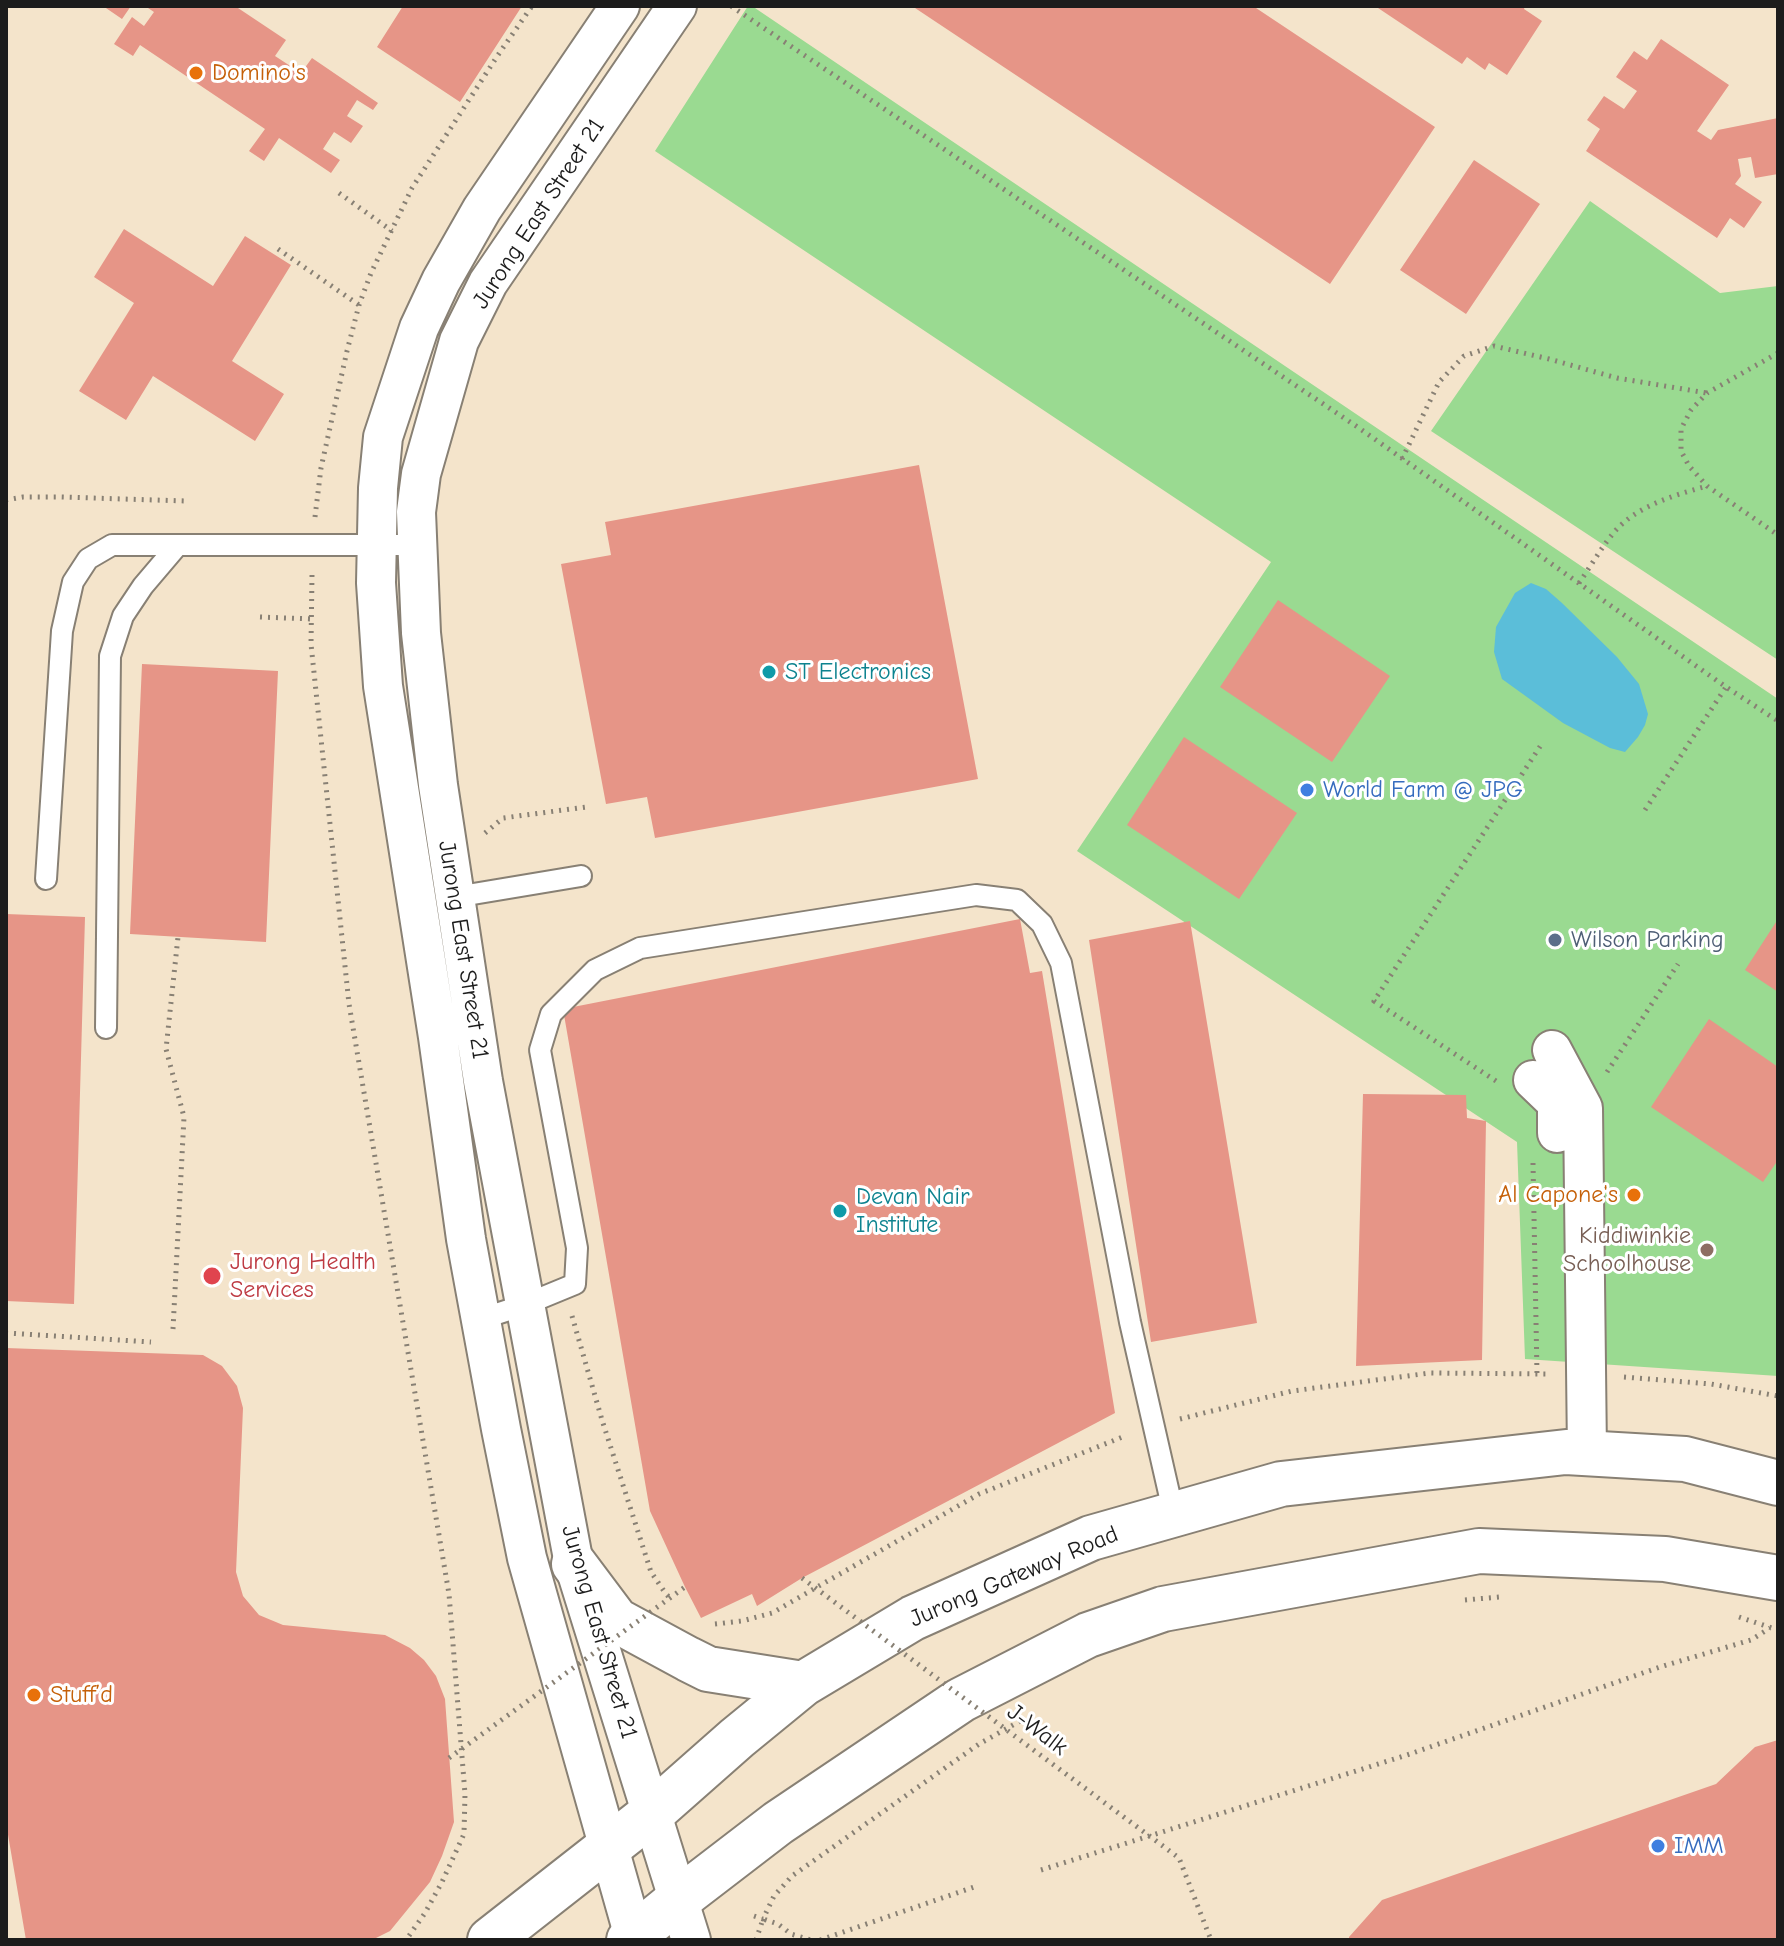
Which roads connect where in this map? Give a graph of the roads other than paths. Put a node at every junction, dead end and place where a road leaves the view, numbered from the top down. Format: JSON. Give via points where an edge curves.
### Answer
{"nodes":[{"id":1,"x":620,"y":6,"type":"edge"},
{"id":2,"x":677,"y":6,"type":"edge"},
{"id":3,"x":545,"y":116,"type":"junction"},
{"id":4,"x":586,"y":141,"type":"junction"},
{"id":5,"x":417,"y":545,"type":"junction"},
{"id":6,"x":177,"y":546,"type":"junction"},
{"id":7,"x":376,"y":546,"type":"junction"},
{"id":8,"x":581,"y":876,"type":"dead end"},
{"id":9,"x":46,"y":879,"type":"dead end"},
{"id":10,"x":455,"y":897,"type":"junction"},
{"id":11,"x":106,"y":1028,"type":"dead end"},
{"id":12,"x":1530,"y":1072,"type":"road end"},
{"id":13,"x":488,"y":1230,"type":"junction"},
{"id":14,"x":524,"y":1305,"type":"junction"},
{"id":15,"x":481,"y":1319,"type":"junction"},
{"id":16,"x":1577,"y":1452,"type":"junction"},
{"id":17,"x":1778,"y":1483,"type":"edge"},
{"id":18,"x":1174,"y":1515,"type":"junction"},
{"id":19,"x":574,"y":1564,"type":"junction"},
{"id":20,"x":1778,"y":1578,"type":"edge"},
{"id":21,"x":803,"y":1684,"type":"junction"},
{"id":22,"x":652,"y":1813,"type":"junction"},
{"id":23,"x":608,"y":1848,"type":"junction"},
{"id":24,"x":685,"y":1920,"type":"edge"},
{"id":25,"x":633,"y":1939,"type":"edge"},
{"id":26,"x":490,"y":1940,"type":"edge"}],
"edges":[{"from":1,"to":3,"type":"street","name":"Jurong East Street 21"},
{"from":2,"to":4,"type":"street","name":"Jurong East Street 21"},
{"from":3,"to":4,"type":"lane"},
{"from":3,"to":7,"type":"street","name":"Jurong East Street 21","via":[[482,209],[419,328],[383,437]]},
{"from":4,"to":5,"type":"street","name":"Jurong East Street 21","via":[[488,283],[459,341],[421,474]]},
{"from":5,"to":7,"type":"lane"},
{"from":5,"to":10,"type":"street","name":"Jurong East Street 21","via":[[421,633]]},
{"from":6,"to":7,"type":"lane"},
{"from":6,"to":9,"type":"lane","via":[[112,545],[88,559],[73,582],[62,631]]},
{"from":6,"to":11,"type":"lane","via":[[123,616],[110,656]]},
{"from":7,"to":13,"type":"street","name":"Jurong East Street 21","via":[[383,686],[438,1037]]},
{"from":8,"to":10,"type":"lane"},
{"from":10,"to":13,"type":"street","name":"Jurong East Street 21","via":[[483,1081]]},
{"from":12,"to":16,"type":"street","via":[[1557,1103],[1561,1374]]},
{"from":13,"to":14,"type":"street","name":"Jurong East Street 21"},
{"from":13,"to":15,"type":"street","name":"Jurong East Street 21"},
{"from":14,"to":15,"type":"lane"},
{"from":14,"to":18,"type":"lane","via":[[575,1284],[577,1248],[540,1050],[551,1014],[595,970],[640,948],[976,895],[1017,900],[1042,924],[1061,963],[1130,1322]]},
{"from":14,"to":19,"type":"street","name":"Jurong East Street 21"},
{"from":15,"to":23,"type":"street","name":"Jurong East Street 21","via":[[527,1558]]},
{"from":16,"to":17,"type":"main road","name":"Jurong Gateway Road","via":[[1685,1459]]},
{"from":16,"to":18,"type":"main road","name":"Jurong Gateway Road","via":[[1281,1484]]},
{"from":18,"to":21,"type":"main road","name":"Jurong Gateway Road","via":[[1091,1538],[913,1618]]},
{"from":19,"to":21,"type":"main road","via":[[616,1620],[688,1659],[708,1669]]},
{"from":19,"to":22,"type":"street","name":"Jurong East Street 21"},
{"from":20,"to":24,"type":"main road","via":[[1665,1559],[1479,1551],[1163,1609],[1088,1635],[961,1700],[778,1823]]},
{"from":21,"to":22,"type":"main road","name":"Jurong Gateway Road"},
{"from":22,"to":23,"type":"main road","name":"Jurong Gateway Road"},
{"from":22,"to":24,"type":"street","name":"Jurong East Street 21"},
{"from":23,"to":25,"type":"street","name":"Jurong East Street 21"},
{"from":23,"to":26,"type":"main road","name":"Jurong Gateway Road"},
{"from":24,"to":25,"type":"main road"}]}
